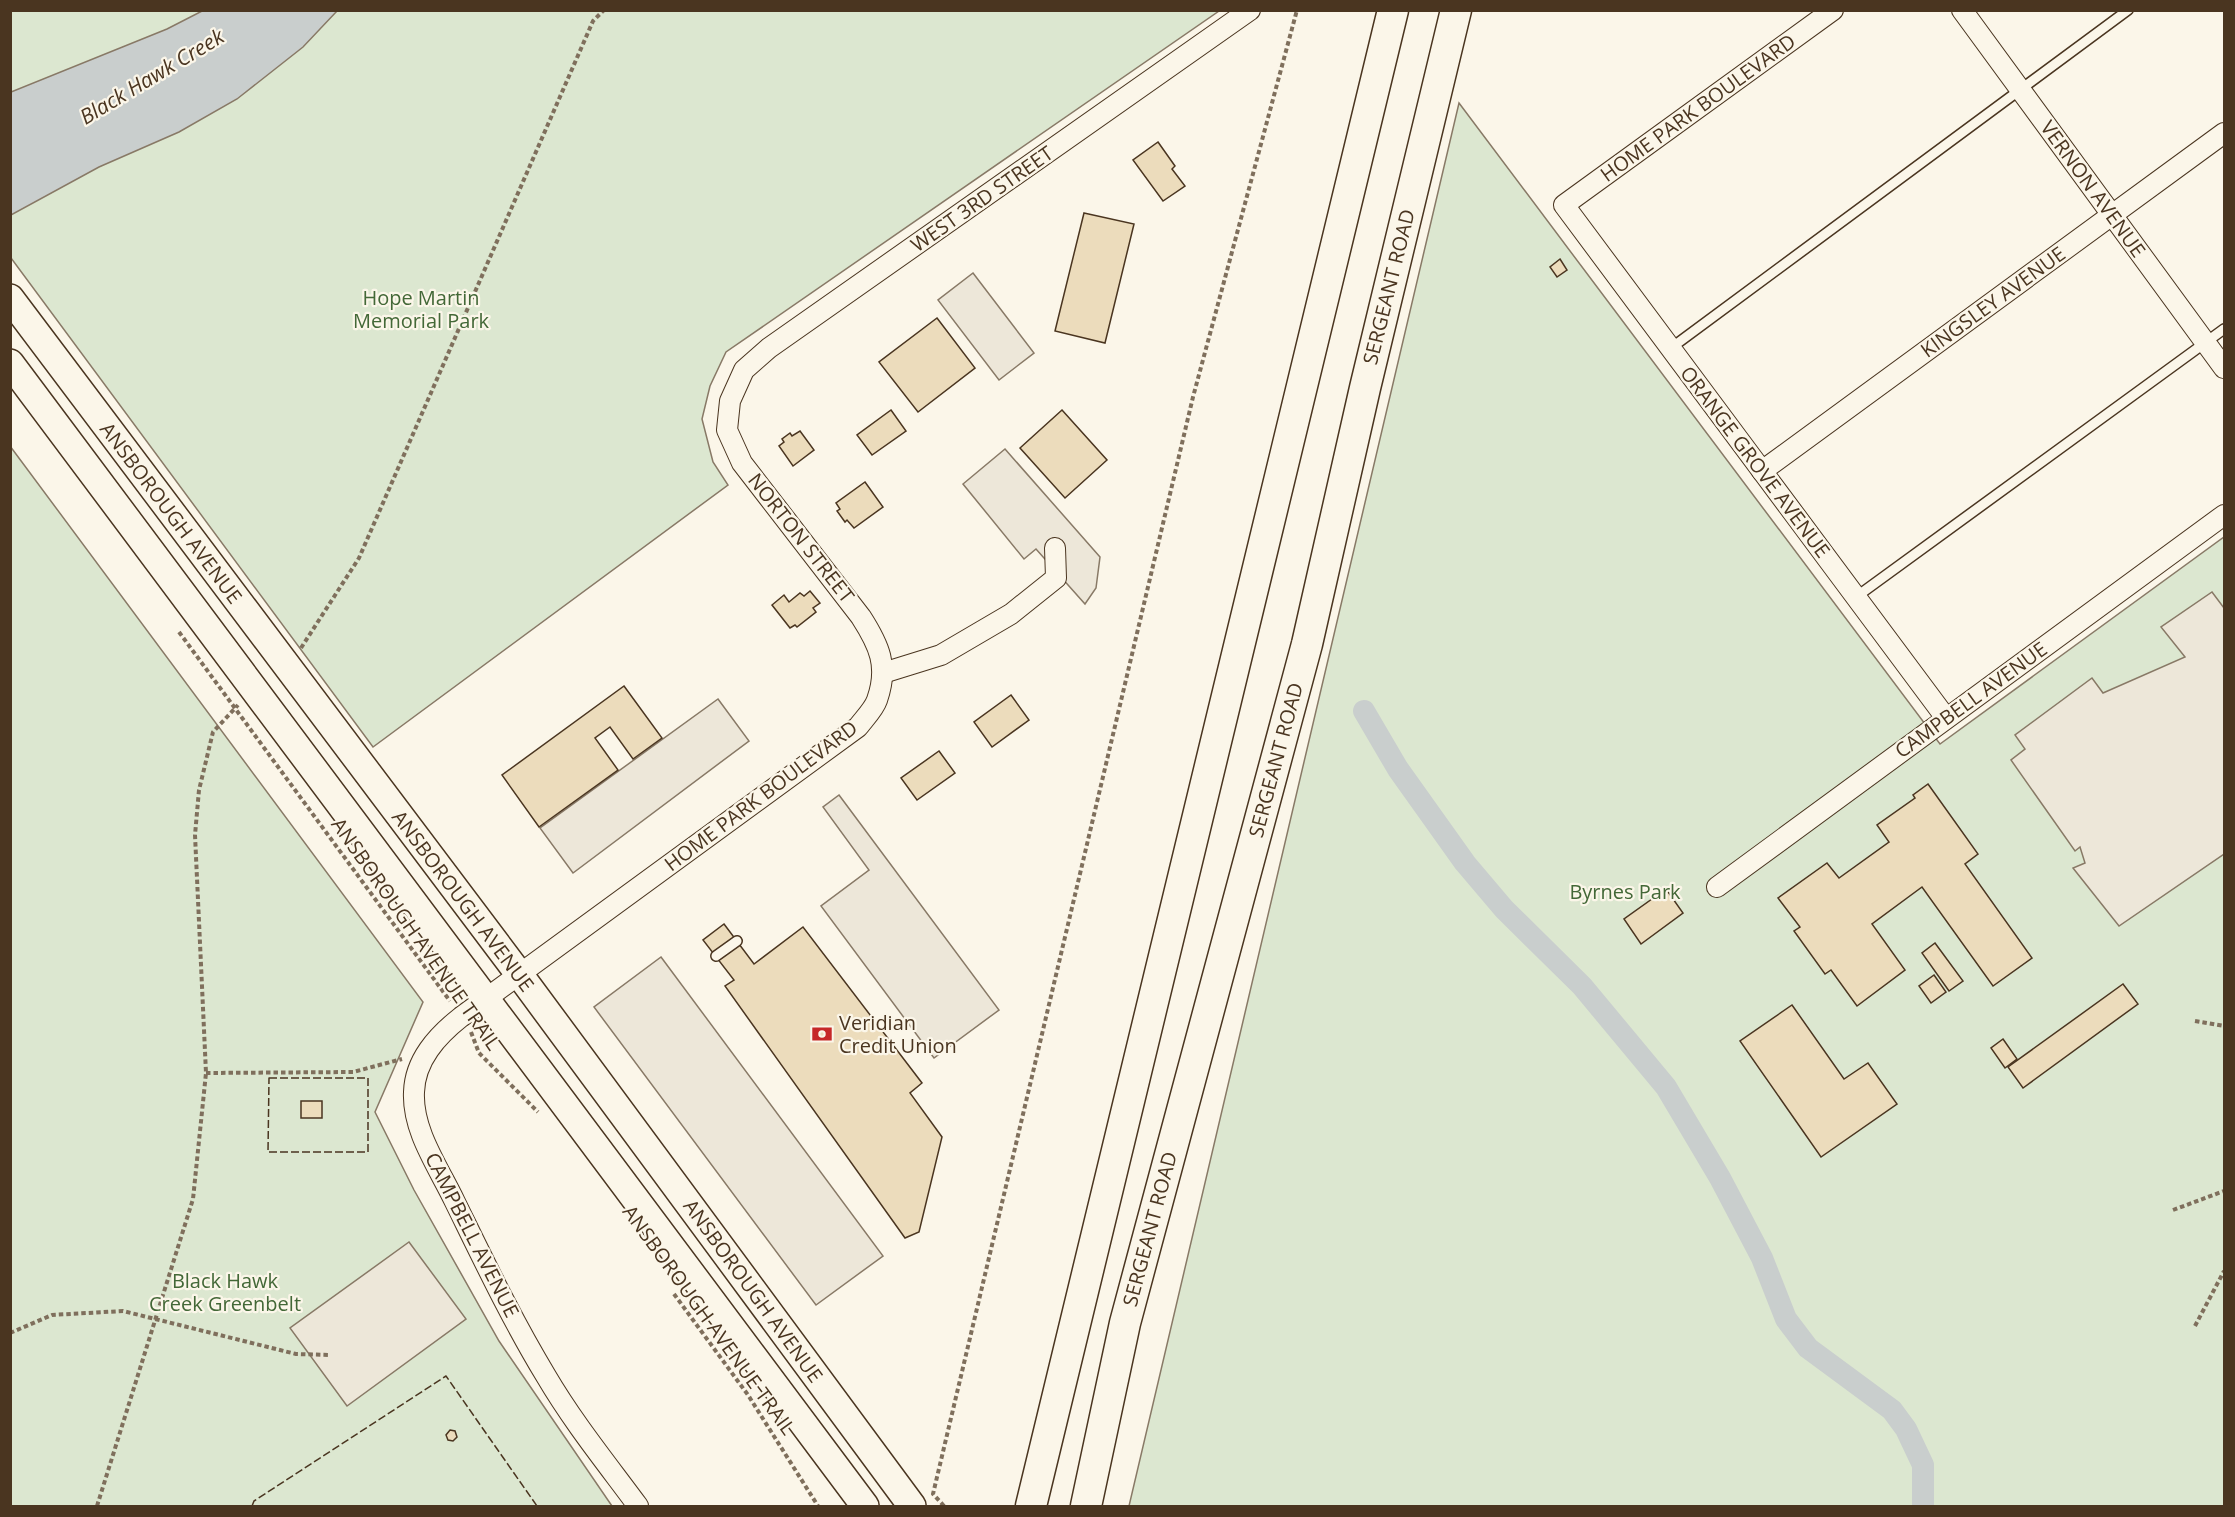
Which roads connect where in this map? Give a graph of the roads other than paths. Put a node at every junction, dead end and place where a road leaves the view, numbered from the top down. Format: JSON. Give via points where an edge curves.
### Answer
{"nodes":[{"id":1,"x":1250,"y":10,"type":"edge"},
{"id":2,"x":1393,"y":10,"type":"edge"},
{"id":3,"x":1456,"y":10,"type":"edge"},
{"id":4,"x":1833,"y":10,"type":"edge"},
{"id":5,"x":1962,"y":10,"type":"edge"},
{"id":6,"x":2128,"y":10,"type":"edge"},
{"id":7,"x":2020,"y":90,"type":"junction"},
{"id":8,"x":2224,"y":133,"type":"edge"},
{"id":9,"x":1564,"y":205,"type":"joint"},
{"id":10,"x":2112,"y":215,"type":"junction"},
{"id":11,"x":10,"y":298,"type":"edge"},
{"id":12,"x":2224,"y":329,"type":"edge"},
{"id":13,"x":2206,"y":343,"type":"junction"},
{"id":14,"x":1671,"y":348,"type":"junction"},
{"id":15,"x":10,"y":363,"type":"edge"},
{"id":16,"x":2224,"y":368,"type":"edge"},
{"id":17,"x":730,"y":401,"type":"joint"},
{"id":18,"x":1762,"y":471,"type":"junction"},
{"id":19,"x":2224,"y":515,"type":"edge"},
{"id":20,"x":1055,"y":548,"type":"dead end"},
{"id":21,"x":1856,"y":597,"type":"junction"},
{"id":22,"x":883,"y":673,"type":"junction"},
{"id":23,"x":1946,"y":718,"type":"junction"},
{"id":24,"x":1717,"y":887,"type":"dead end"},
{"id":25,"x":736,"y":940,"type":"dead end"},
{"id":26,"x":716,"y":957,"type":"dead end"},
{"id":27,"x":519,"y":974,"type":"junction"},
{"id":28,"x":486,"y":998,"type":"junction"},
{"id":29,"x":638,"y":1506,"type":"edge"},
{"id":30,"x":865,"y":1506,"type":"edge"},
{"id":31,"x":912,"y":1506,"type":"edge"},
{"id":32,"x":1031,"y":1506,"type":"edge"},
{"id":33,"x":1086,"y":1506,"type":"edge"}],
"edges":[{"from":1,"to":17,"type":"street","name":"WEST 3RD STREET","via":[[769,348],[744,370]]},
{"from":2,"to":32,"type":"main road"},
{"from":3,"to":33,"type":"main road","name":"SERGEANT ROAD","via":[[1307,644],[1125,1323]]},
{"from":4,"to":9,"type":"street","name":"HOME PARK BOULEVARD"},
{"from":5,"to":7,"type":"street","name":"VERNON AVENUE"},
{"from":6,"to":7,"type":"lane"},
{"from":7,"to":10,"type":"street","name":"VERNON AVENUE"},
{"from":7,"to":14,"type":"lane"},
{"from":8,"to":10,"type":"street","name":"KINGSLEY AVENUE"},
{"from":9,"to":14,"type":"street","name":"ORANGE GROVE AVENUE"},
{"from":10,"to":13,"type":"street","name":"VERNON AVENUE"},
{"from":10,"to":18,"type":"street","name":"KINGSLEY AVENUE"},
{"from":11,"to":27,"type":"main road","name":"ANSBOROUGH AVENUE"},
{"from":12,"to":13,"type":"lane"},
{"from":13,"to":16,"type":"street","name":"VERNON AVENUE"},
{"from":13,"to":21,"type":"lane"},
{"from":14,"to":18,"type":"street","name":"ORANGE GROVE AVENUE"},
{"from":15,"to":28,"type":"main road","name":"ANSBOROUGH AVENUE"},
{"from":17,"to":22,"type":"street","name":"NORTON STREET","via":[[727,430],[742,463],[861,617],[878,644]]},
{"from":18,"to":21,"type":"street","name":"ORANGE GROVE AVENUE"},
{"from":19,"to":23,"type":"street","name":"CAMPBELL AVENUE"},
{"from":20,"to":22,"type":"street","via":[[1056,578],[1011,614],[941,655]]},
{"from":21,"to":23,"type":"street","name":"ORANGE GROVE AVENUE"},
{"from":22,"to":27,"type":"street","name":"HOME PARK BOULEVARD","via":[[877,702],[858,727]]},
{"from":23,"to":24,"type":"street","name":"CAMPBELL AVENUE"},
{"from":25,"to":26,"type":"lane"},
{"from":27,"to":28,"type":"street","name":"CAMPBELL AVENUE"},
{"from":27,"to":31,"type":"main road","name":"ANSBOROUGH AVENUE"},
{"from":28,"to":29,"type":"street","name":"CAMPBELL AVENUE","via":[[437,1037],[426,1053],[414,1091],[419,1127],[546,1377]]},
{"from":28,"to":30,"type":"main road","name":"ANSBOROUGH AVENUE"}]}
